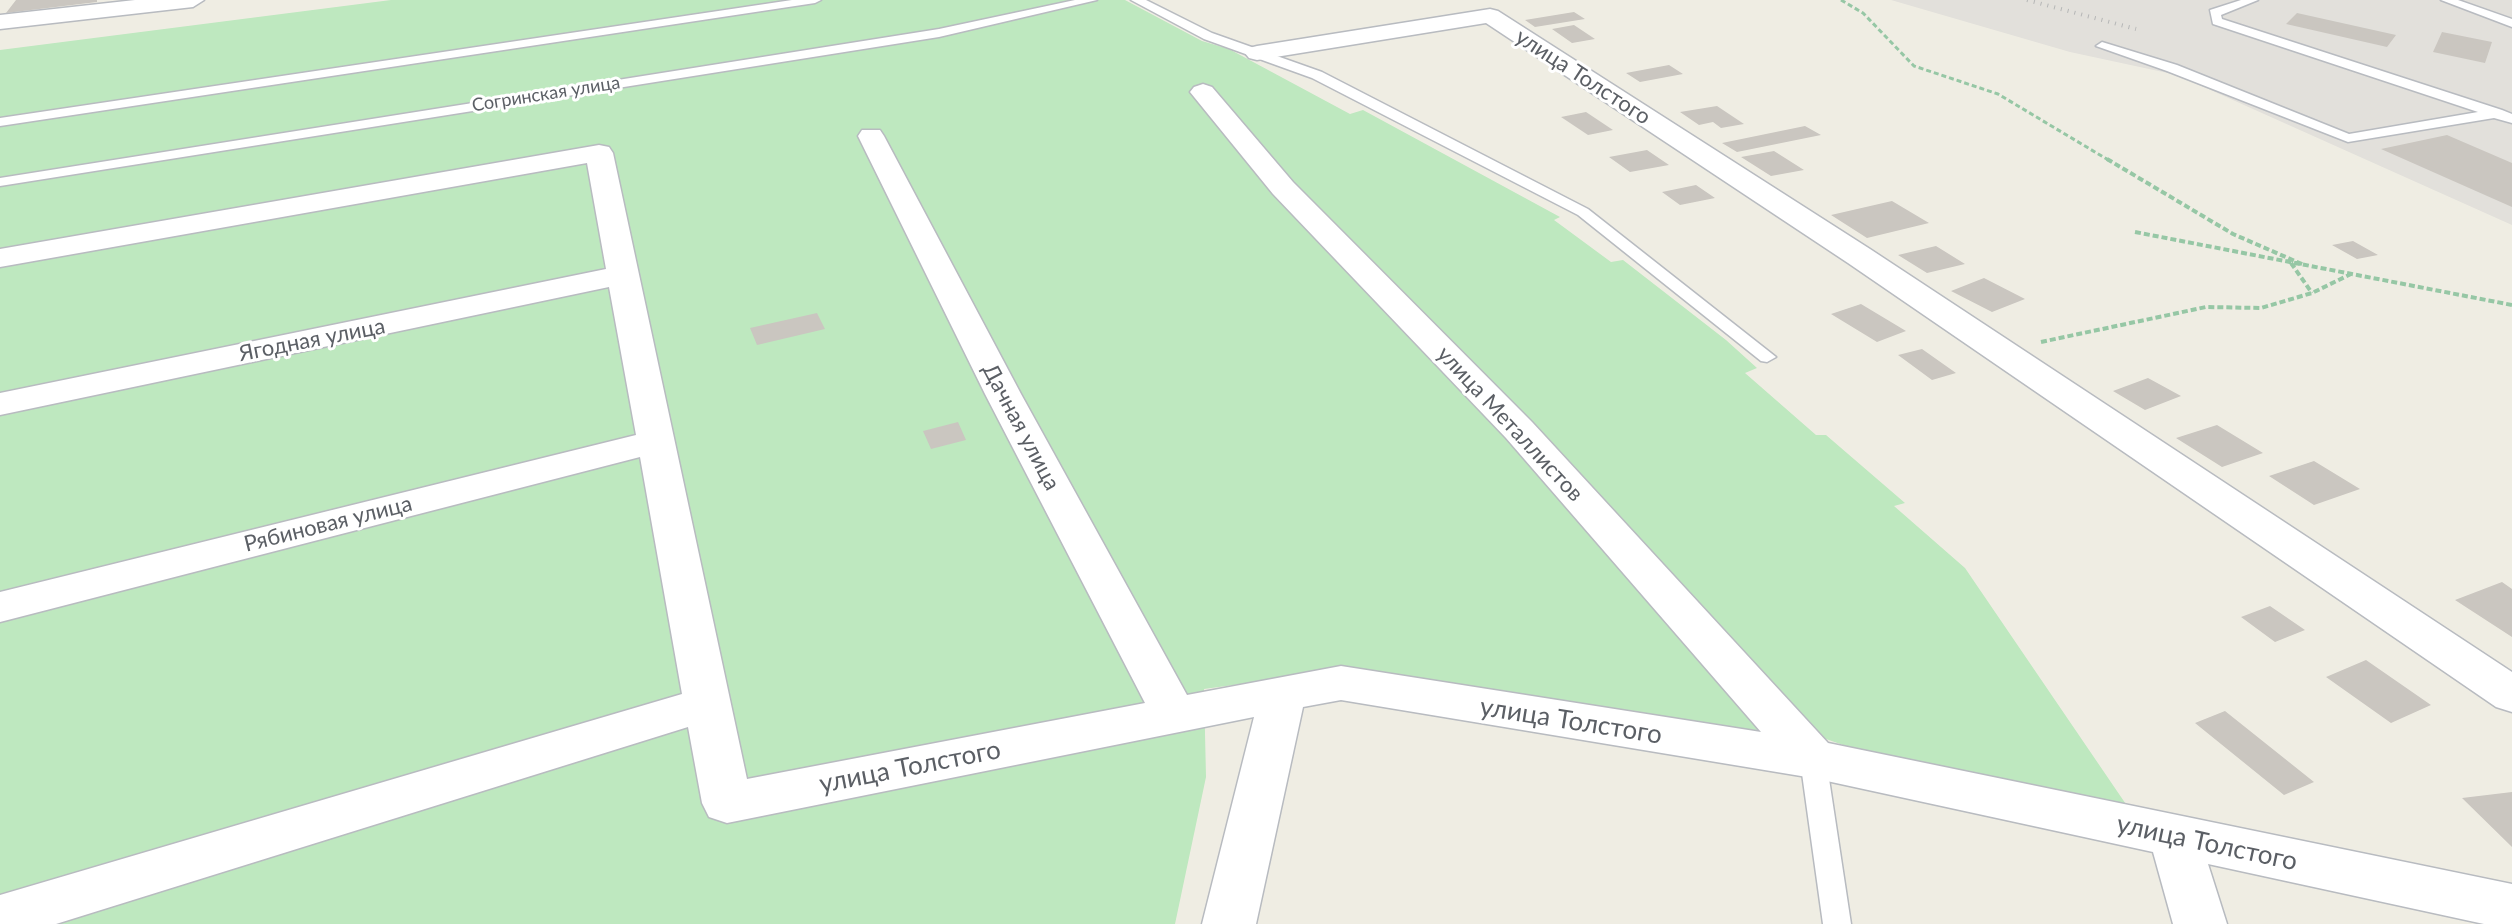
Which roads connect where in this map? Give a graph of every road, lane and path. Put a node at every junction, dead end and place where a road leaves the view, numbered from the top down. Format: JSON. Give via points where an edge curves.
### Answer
{"nodes":[{"id":1,"x":193,"y":0,"type":"edge"},
{"id":2,"x":815,"y":0,"type":"edge"},
{"id":3,"x":1091,"y":0,"type":"edge"},
{"id":4,"x":1137,"y":0,"type":"edge"},
{"id":5,"x":1841,"y":0,"type":"edge"},
{"id":6,"x":2252,"y":0,"type":"edge"},
{"id":7,"x":2447,"y":0,"type":"edge"},
{"id":8,"x":0,"y":22,"type":"edge"},
{"id":9,"x":2512,"y":23,"type":"edge"},
{"id":10,"x":2102,"y":46,"type":"dead end"},
{"id":11,"x":1257,"y":53,"type":"junction"},
{"id":12,"x":1203,"y":92,"type":"dead end"},
{"id":13,"x":2497,"y":113,"type":"junction"},
{"id":14,"x":2512,"y":119,"type":"edge"},
{"id":15,"x":0,"y":122,"type":"edge"},
{"id":16,"x":871,"y":136,"type":"dead end"},
{"id":17,"x":0,"y":182,"type":"edge"},
{"id":18,"x":2135,"y":232,"type":"dead end"},
{"id":19,"x":0,"y":258,"type":"edge"},
{"id":20,"x":2290,"y":262,"type":"junction"},
{"id":21,"x":2304,"y":265,"type":"junction"},
{"id":22,"x":2351,"y":274,"type":"junction"},
{"id":23,"x":623,"y":275,"type":"junction"},
{"id":24,"x":2312,"y":293,"type":"junction"},
{"id":25,"x":2512,"y":305,"type":"edge"},
{"id":26,"x":2000,"y":351,"type":"junction"},
{"id":27,"x":1767,"y":357,"type":"dead end"},
{"id":28,"x":0,"y":404,"type":"edge"},
{"id":29,"x":656,"y":441,"type":"junction"},
{"id":30,"x":0,"y":607,"type":"edge"},
{"id":31,"x":1283,"y":694,"type":"junction"},
{"id":32,"x":2512,"y":695,"type":"edge"},
{"id":33,"x":706,"y":704,"type":"junction"},
{"id":34,"x":1175,"y":716,"type":"junction"},
{"id":35,"x":1813,"y":759,"type":"junction"},
{"id":36,"x":2174,"y":837,"type":"junction"},
{"id":37,"x":2512,"y":907,"type":"edge"},
{"id":38,"x":0,"y":918,"type":"edge"},
{"id":39,"x":1229,"y":924,"type":"edge"},
{"id":40,"x":1837,"y":924,"type":"edge"},
{"id":41,"x":2200,"y":924,"type":"edge"}],
"edges":[{"from":1,"to":8,"type":"street"},
{"from":2,"to":15,"type":"lane"},
{"from":3,"to":17,"type":"lane","name":"Согринская улица","via":[[939,33]]},
{"from":4,"to":11,"type":"lane","via":[[1208,36]]},
{"from":5,"to":21,"type":"path","via":[[1863,13],[1914,66],[1998,94],[2233,234]]},
{"from":6,"to":13,"type":"lane","via":[[2214,13],[2217,21]]},
{"from":7,"to":9,"type":"lane"},
{"from":10,"to":13,"type":"lane","via":[[2348,138]]},
{"from":11,"to":26,"type":"street","name":"улица Толстого","via":[[1490,16]]},
{"from":11,"to":27,"type":"lane","via":[[1317,75],[1583,212]]},
{"from":12,"to":35,"type":"street","name":"улица Металлистов","via":[[1283,188],[1519,430]]},
{"from":13,"to":14,"type":"lane"},
{"from":16,"to":34,"type":"street","name":"Дачная улица"},
{"from":18,"to":20,"type":"path"},
{"from":19,"to":23,"type":"street","via":[[599,153]]},
{"from":20,"to":21,"type":"path"},
{"from":20,"to":24,"type":"path"},
{"from":21,"to":22,"type":"path"},
{"from":22,"to":24,"type":"path"},
{"from":22,"to":25,"type":"path"},
{"from":23,"to":28,"type":"street","name":"Ягодная улица"},
{"from":23,"to":29,"type":"street"},
{"from":24,"to":26,"type":"path","via":[[2261,308],[2206,307]]},
{"from":26,"to":32,"type":"street","name":"улица Толстого"},
{"from":29,"to":30,"type":"street","name":"Рябиновая улица"},
{"from":29,"to":33,"type":"street"},
{"from":31,"to":34,"type":"street","name":"улица Толстого"},
{"from":31,"to":35,"type":"street","name":"улица Толстого","via":[[1341,683]]},
{"from":31,"to":39,"type":"street"},
{"from":33,"to":34,"type":"street","name":"улица Толстого","via":[[727,803]]},
{"from":33,"to":38,"type":"street"},
{"from":35,"to":36,"type":"street","name":"улица Толстого"},
{"from":35,"to":40,"type":"lane"},
{"from":36,"to":37,"type":"street","name":"улица Толстого"},
{"from":36,"to":41,"type":"street"}]}
